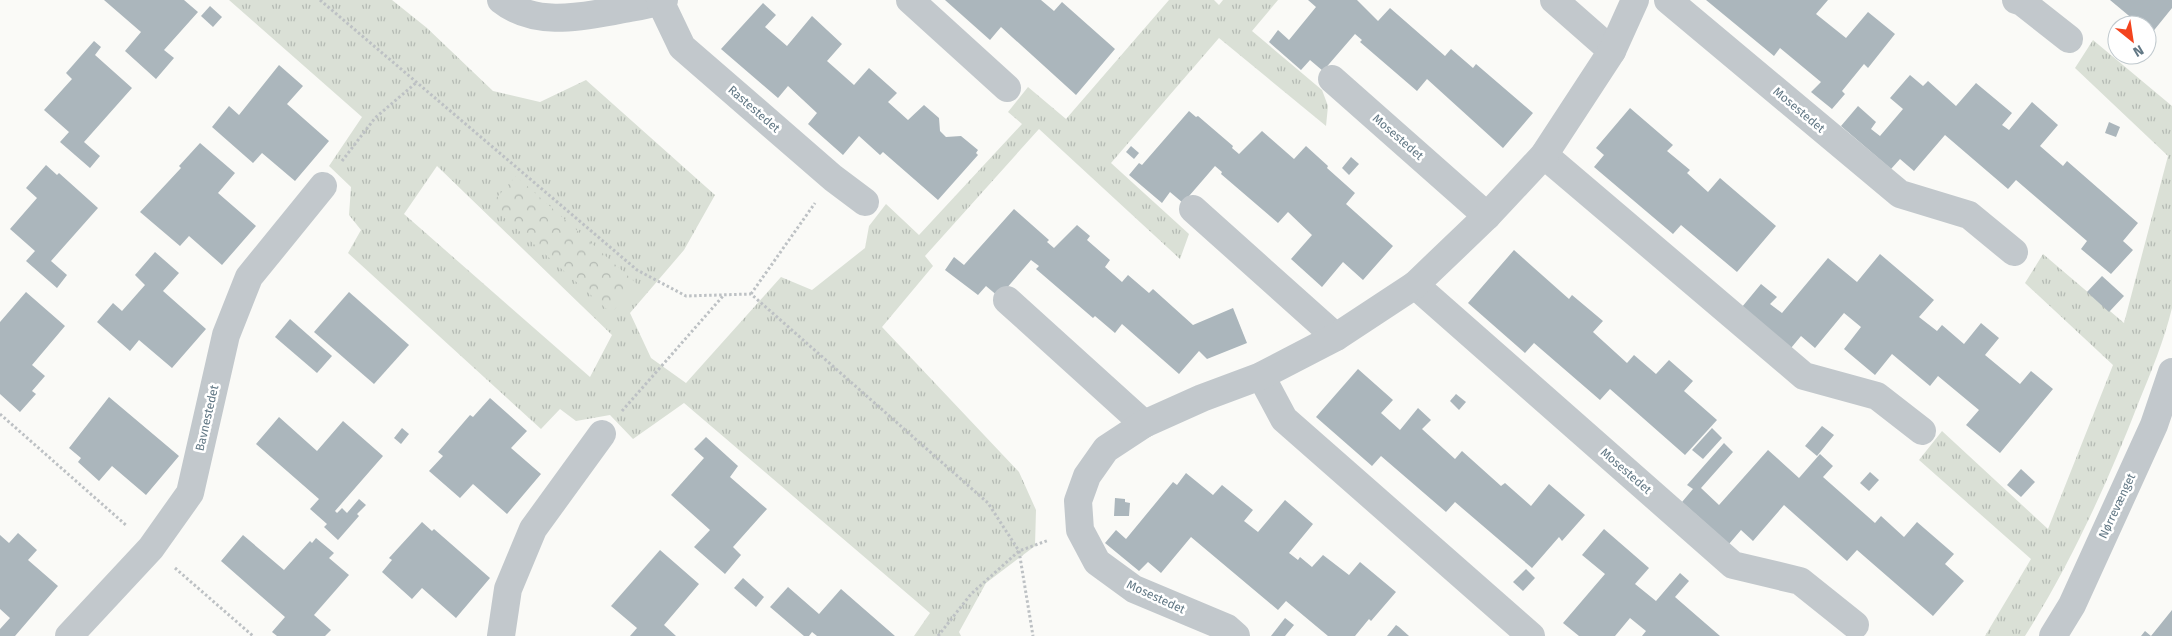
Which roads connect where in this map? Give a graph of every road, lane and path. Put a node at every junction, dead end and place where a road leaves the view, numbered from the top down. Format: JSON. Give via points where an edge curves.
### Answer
{"nodes":[{"id":1,"x":320,"y":0,"type":"edge"},
{"id":2,"x":501,"y":0,"type":"edge"},
{"id":3,"x":910,"y":0,"type":"edge"},
{"id":4,"x":1554,"y":0,"type":"edge"},
{"id":5,"x":1635,"y":0,"type":"edge"},
{"id":6,"x":1668,"y":0,"type":"edge"},
{"id":7,"x":2016,"y":0,"type":"edge"},
{"id":8,"x":662,"y":1,"type":"edge"},
{"id":9,"x":2069,"y":39,"type":"dead end"},
{"id":10,"x":1612,"y":51,"type":"junction"},
{"id":11,"x":1332,"y":79,"type":"dead end"},
{"id":12,"x":417,"y":82,"type":"junction"},
{"id":13,"x":1007,"y":88,"type":"dead end"},
{"id":14,"x":1544,"y":155,"type":"junction"},
{"id":15,"x":833,"y":178,"type":"junction"},
{"id":16,"x":323,"y":186,"type":"joint"},
{"id":17,"x":865,"y":202,"type":"dead end"},
{"id":18,"x":1193,"y":209,"type":"dead end"},
{"id":19,"x":1487,"y":216,"type":"junction"},
{"id":20,"x":2014,"y":252,"type":"dead end"},
{"id":21,"x":1415,"y":285,"type":"junction"},
{"id":22,"x":751,"y":294,"type":"junction"},
{"id":23,"x":724,"y":295,"type":"junction"},
{"id":24,"x":1007,"y":300,"type":"dead end"},
{"id":25,"x":1336,"y":337,"type":"junction"},
{"id":26,"x":2172,"y":372,"type":"edge"},
{"id":27,"x":1260,"y":376,"type":"junction"},
{"id":28,"x":1144,"y":424,"type":"junction"},
{"id":29,"x":1922,"y":431,"type":"dead end"},
{"id":30,"x":602,"y":434,"type":"joint"},
{"id":31,"x":1019,"y":551,"type":"junction"},
{"id":32,"x":1855,"y":625,"type":"dead end"},
{"id":33,"x":69,"y":636,"type":"edge"},
{"id":34,"x":501,"y":636,"type":"edge"},
{"id":35,"x":938,"y":636,"type":"edge"},
{"id":36,"x":1033,"y":636,"type":"edge"},
{"id":37,"x":1236,"y":636,"type":"edge"},
{"id":38,"x":1531,"y":636,"type":"edge"},
{"id":39,"x":2053,"y":636,"type":"edge"}],
"edges":[{"from":1,"to":12,"type":"path"},
{"from":2,"to":8,"type":"street","name":"Rastestedet","via":[[540,17],[572,19]]},
{"from":3,"to":13,"type":"street"},
{"from":4,"to":10,"type":"street"},
{"from":5,"to":10,"type":"street","name":"Mosestedet"},
{"from":6,"to":20,"type":"street","name":"Mosestedet","via":[[1900,194],[1969,215]]},
{"from":7,"to":9,"type":"street"},
{"from":8,"to":15,"type":"street","name":"Rastestedet","via":[[682,47]]},
{"from":10,"to":14,"type":"street","name":"Mosestedet"},
{"from":11,"to":19,"type":"street","name":"Mosestedet"},
{"from":12,"to":16,"type":"path","via":[[375,118]]},
{"from":12,"to":23,"type":"path","via":[[637,270],[686,296]]},
{"from":14,"to":19,"type":"street","name":"Mosestedet"},
{"from":14,"to":29,"type":"street","via":[[1804,376],[1877,396]]},
{"from":15,"to":17,"type":"street","name":"Rastestedet"},
{"from":15,"to":22,"type":"path"},
{"from":16,"to":33,"type":"street","name":"Bavnestedet","via":[[249,277],[226,335],[190,493],[151,548]]},
{"from":18,"to":25,"type":"street"},
{"from":19,"to":21,"type":"street","name":"Mosestedet"},
{"from":21,"to":25,"type":"street","name":"Mosestedet"},
{"from":21,"to":32,"type":"street","name":"Mosestedet","via":[[1733,565],[1800,581]]},
{"from":22,"to":23,"type":"path"},
{"from":22,"to":31,"type":"path","via":[[988,503]]},
{"from":23,"to":30,"type":"path"},
{"from":24,"to":28,"type":"street"},
{"from":25,"to":27,"type":"street","name":"Mosestedet"},
{"from":26,"to":39,"type":"street","name":"Nørrevænget","via":[[2154,425],[2072,605]]},
{"from":27,"to":28,"type":"street","name":"Mosestedet"},
{"from":27,"to":38,"type":"street","via":[[1284,419]]},
{"from":28,"to":37,"type":"street","name":"Mosestedet","via":[[1106,449],[1087,476],[1078,501],[1080,530],[1097,562],[1134,589],[1227,628]]},
{"from":30,"to":34,"type":"street","via":[[533,529],[508,589]]},
{"from":31,"to":35,"type":"path","via":[[971,594]]},
{"from":31,"to":36,"type":"path"}]}
